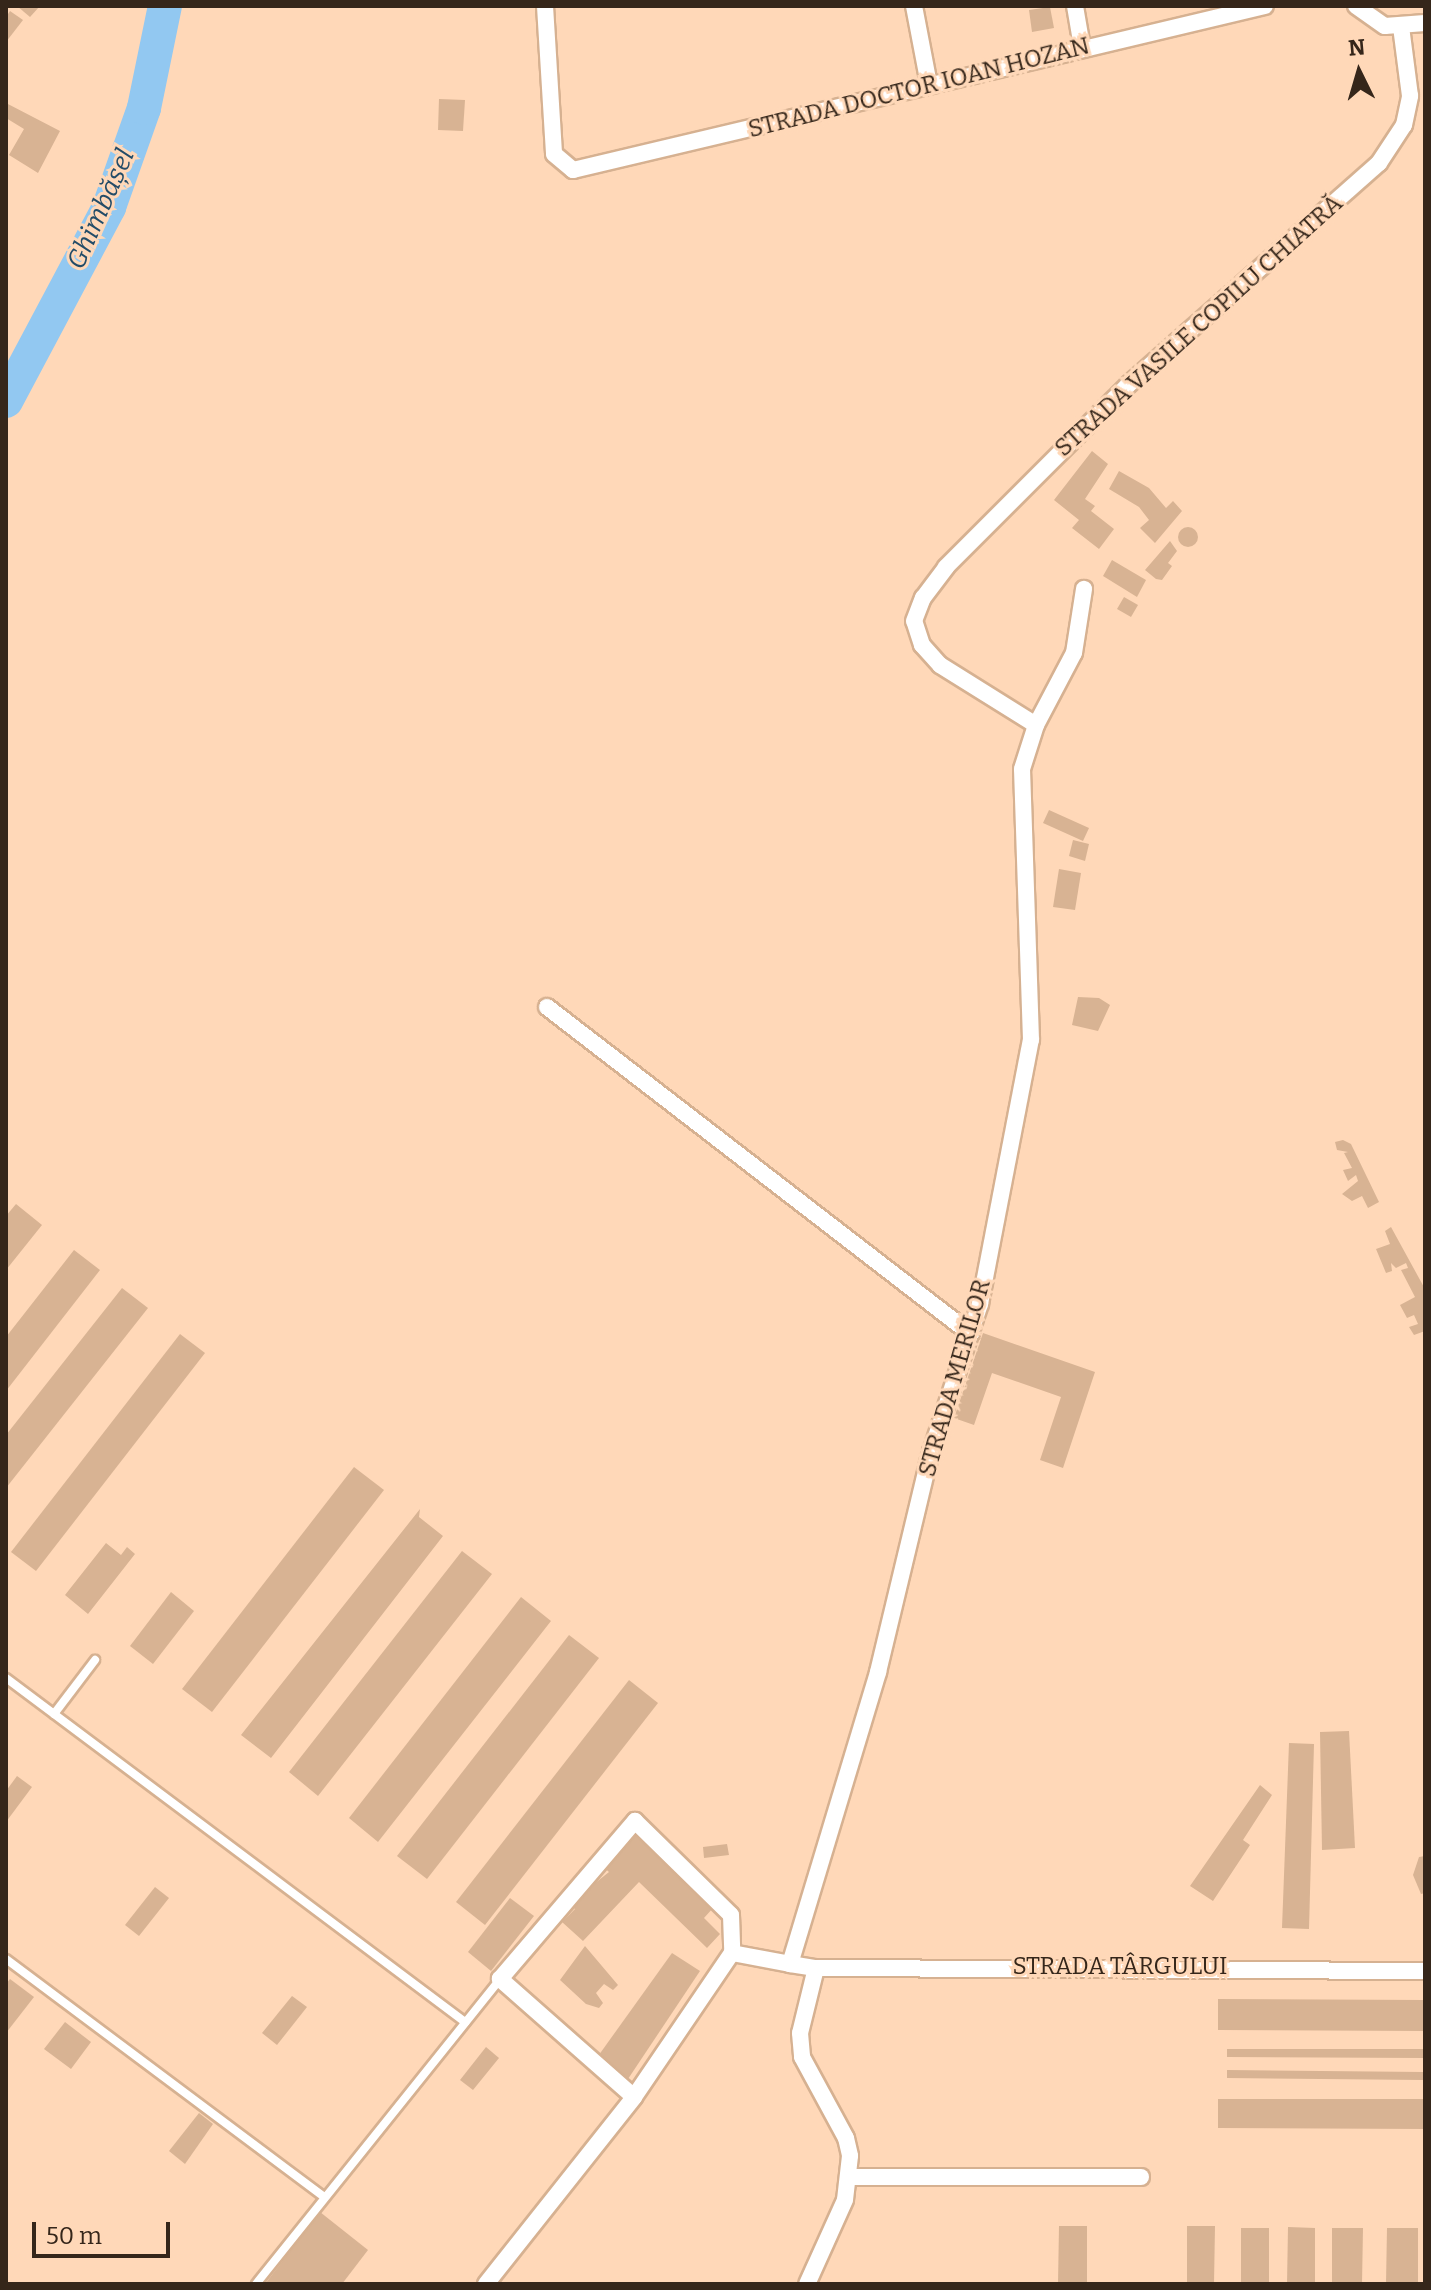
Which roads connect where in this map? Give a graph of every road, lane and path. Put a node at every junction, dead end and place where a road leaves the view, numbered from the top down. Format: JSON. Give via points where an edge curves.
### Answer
{"nodes":[{"id":1,"x":545,"y":6,"type":"edge"},
{"id":2,"x":914,"y":6,"type":"edge"},
{"id":3,"x":1075,"y":6,"type":"edge"},
{"id":4,"x":1265,"y":6,"type":"edge"},
{"id":5,"x":1356,"y":6,"type":"edge"},
{"id":6,"x":1242,"y":8,"type":"edge"},
{"id":7,"x":1425,"y":23,"type":"edge"},
{"id":8,"x":1401,"y":27,"type":"junction"},
{"id":9,"x":1082,"y":47,"type":"junction"},
{"id":10,"x":929,"y":85,"type":"junction"},
{"id":11,"x":1084,"y":589,"type":"dead end"},
{"id":12,"x":1036,"y":725,"type":"junction"},
{"id":13,"x":547,"y":1007,"type":"dead end"},
{"id":14,"x":971,"y":1334,"type":"junction"},
{"id":15,"x":95,"y":1660,"type":"dead end"},
{"id":16,"x":6,"y":1678,"type":"edge"},
{"id":17,"x":54,"y":1714,"type":"junction"},
{"id":18,"x":732,"y":1953,"type":"junction"},
{"id":19,"x":6,"y":1959,"type":"edge"},
{"id":20,"x":790,"y":1964,"type":"junction"},
{"id":21,"x":816,"y":1968,"type":"junction"},
{"id":22,"x":1425,"y":1971,"type":"edge"},
{"id":23,"x":500,"y":1979,"type":"junction"},
{"id":24,"x":465,"y":2022,"type":"junction"},
{"id":25,"x":634,"y":2097,"type":"junction"},
{"id":26,"x":851,"y":2177,"type":"junction"},
{"id":27,"x":1141,"y":2177,"type":"dead end"},
{"id":28,"x":324,"y":2197,"type":"junction"},
{"id":29,"x":256,"y":2284,"type":"edge"},
{"id":30,"x":486,"y":2284,"type":"edge"},
{"id":31,"x":807,"y":2284,"type":"edge"}],
"edges":[{"from":1,"to":10,"type":"street","name":"STRADA DOCTOR IOAN HOZAN","via":[[554,154],[573,170]]},
{"from":2,"to":10,"type":"street"},
{"from":3,"to":9,"type":"street"},
{"from":4,"to":6,"type":"street","name":"STRADA DOCTOR IOAN HOZAN"},
{"from":5,"to":8,"type":"street","via":[[1385,26]]},
{"from":6,"to":9,"type":"street","name":"STRADA DOCTOR IOAN HOZAN"},
{"from":7,"to":8,"type":"street"},
{"from":8,"to":12,"type":"street","name":"STRADA VASILE COPILU CHIATRĂ","via":[[1410,96],[1404,125],[1379,163],[1128,385],[946,567],[923,598],[914,621],[922,645],[940,665]]},
{"from":9,"to":10,"type":"street","name":"STRADA DOCTOR IOAN HOZAN"},
{"from":11,"to":12,"type":"street","name":"STRADA MERILOR","via":[[1074,653]]},
{"from":12,"to":14,"type":"street","name":"STRADA MERILOR","via":[[1021,788],[1031,1040]]},
{"from":13,"to":14,"type":"street"},
{"from":14,"to":20,"type":"street","name":"STRADA MERILOR","via":[[931,1452],[895,1615]]},
{"from":15,"to":17,"type":"lane"},
{"from":16,"to":17,"type":"lane"},
{"from":17,"to":24,"type":"lane"},
{"from":18,"to":20,"type":"street"},
{"from":18,"to":23,"type":"street","via":[[731,1915],[635,1821]]},
{"from":18,"to":25,"type":"street"},
{"from":19,"to":28,"type":"lane"},
{"from":20,"to":21,"type":"street","name":"STRADA TÂRGULUI"},
{"from":21,"to":22,"type":"street","name":"STRADA TÂRGULUI"},
{"from":21,"to":26,"type":"street","via":[[800,2033],[802,2057],[846,2138]]},
{"from":23,"to":24,"type":"lane"},
{"from":23,"to":25,"type":"street"},
{"from":24,"to":28,"type":"lane"},
{"from":25,"to":30,"type":"street"},
{"from":26,"to":27,"type":"street"},
{"from":26,"to":31,"type":"street"},
{"from":28,"to":29,"type":"lane"}]}
